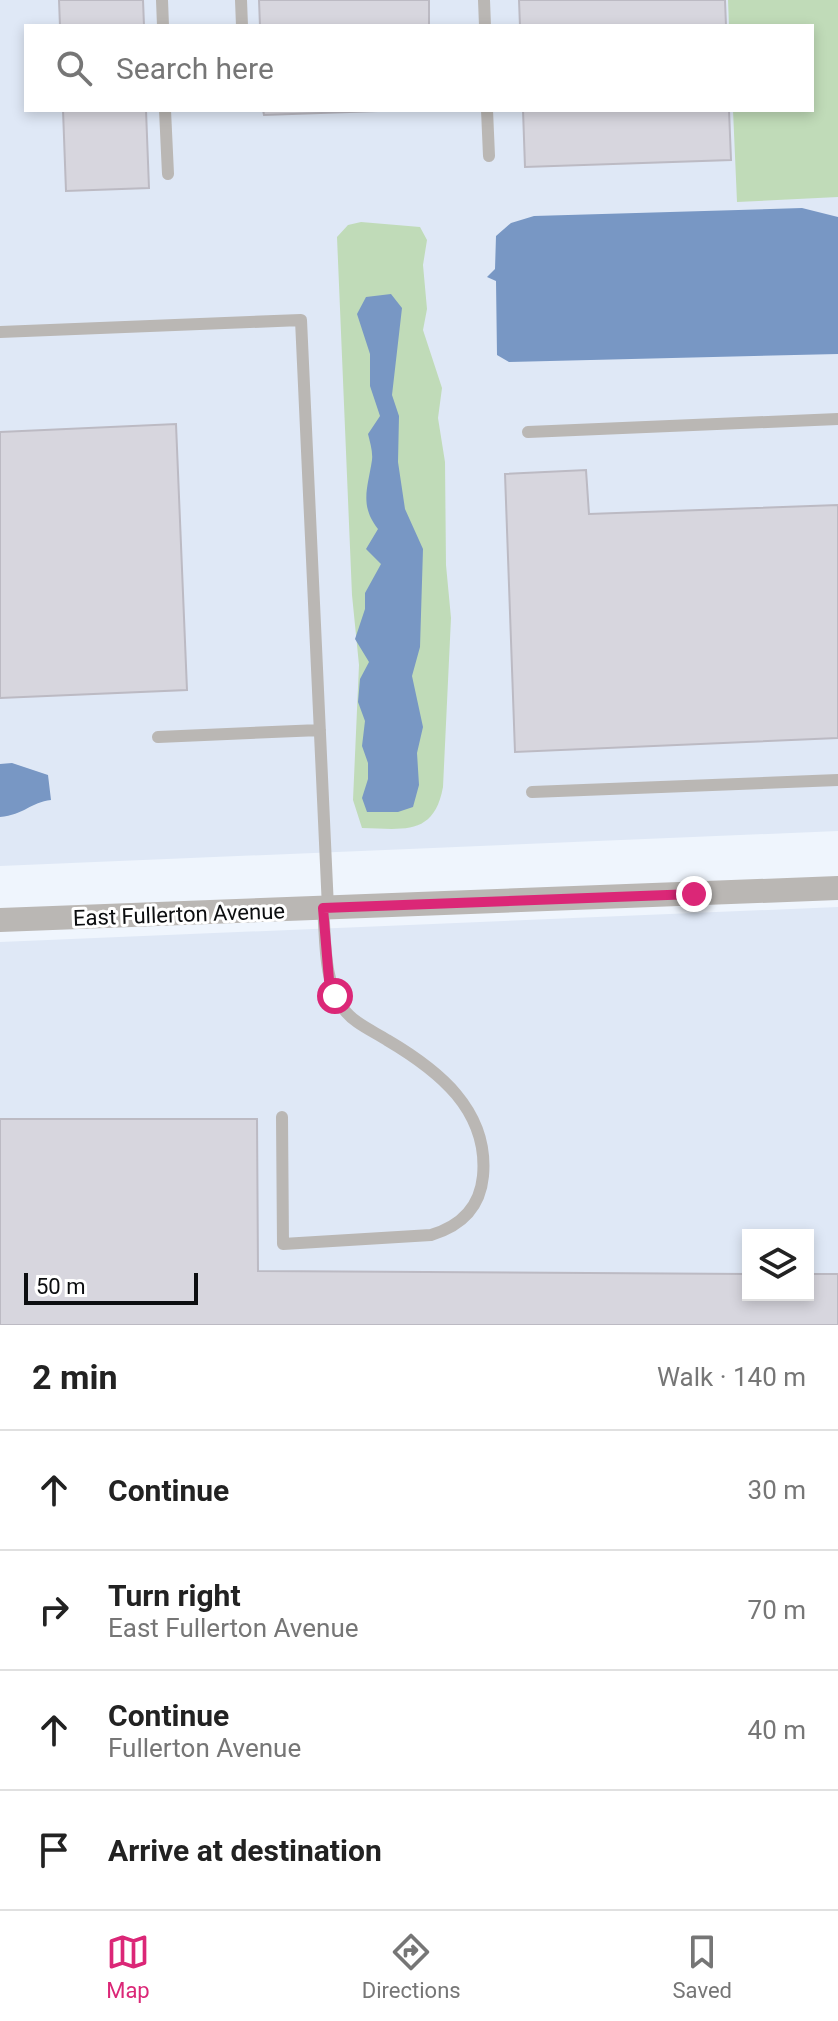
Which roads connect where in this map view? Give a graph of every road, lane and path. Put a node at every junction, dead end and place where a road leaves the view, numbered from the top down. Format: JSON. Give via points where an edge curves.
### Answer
{"nodes":[{"id":1,"x":162,"y":0,"type":"edge"},
{"id":2,"x":241,"y":0,"type":"edge"},
{"id":3,"x":484,"y":0,"type":"edge"},
{"id":4,"x":163,"y":24,"type":"edge"},
{"id":5,"x":242,"y":24,"type":"edge"},
{"id":6,"x":485,"y":24,"type":"edge"},
{"id":7,"x":165,"y":112,"type":"edge"},
{"id":8,"x":487,"y":112,"type":"edge"},
{"id":9,"x":489,"y":156,"type":"dead end"},
{"id":10,"x":168,"y":174,"type":"dead end"},
{"id":11,"x":0,"y":332,"type":"edge"},
{"id":12,"x":838,"y":419,"type":"edge"},
{"id":13,"x":528,"y":432,"type":"dead end"},
{"id":14,"x":320,"y":730,"type":"junction"},
{"id":15,"x":158,"y":737,"type":"dead end"},
{"id":16,"x":838,"y":780,"type":"edge"},
{"id":17,"x":532,"y":792,"type":"dead end"},
{"id":18,"x":838,"y":888,"type":"edge"},
{"id":19,"x":325,"y":908,"type":"junction"},
{"id":20,"x":0,"y":920,"type":"edge"},
{"id":21,"x":282,"y":1117,"type":"dead end"}],
"edges":[{"from":1,"to":4,"type":"lane"},
{"from":2,"to":5,"type":"lane"},
{"from":3,"to":6,"type":"lane"},
{"from":7,"to":10,"type":"lane"},
{"from":8,"to":9,"type":"lane"},
{"from":11,"to":14,"type":"lane","via":[[301,320]]},
{"from":12,"to":13,"type":"lane"},
{"from":14,"to":15,"type":"lane"},
{"from":14,"to":19,"type":"lane"},
{"from":16,"to":17,"type":"lane"},
{"from":18,"to":19,"type":"street","name":"East Fullerton Avenue"},
{"from":19,"to":20,"type":"street","name":"East Fullerton Avenue"},
{"from":19,"to":21,"type":"lane","via":[[329,980],[335,996],[359,1023],[430,1066],[466,1106],[479,1133],[481,1192],[468,1215],[431,1235],[283,1244]]}]}
